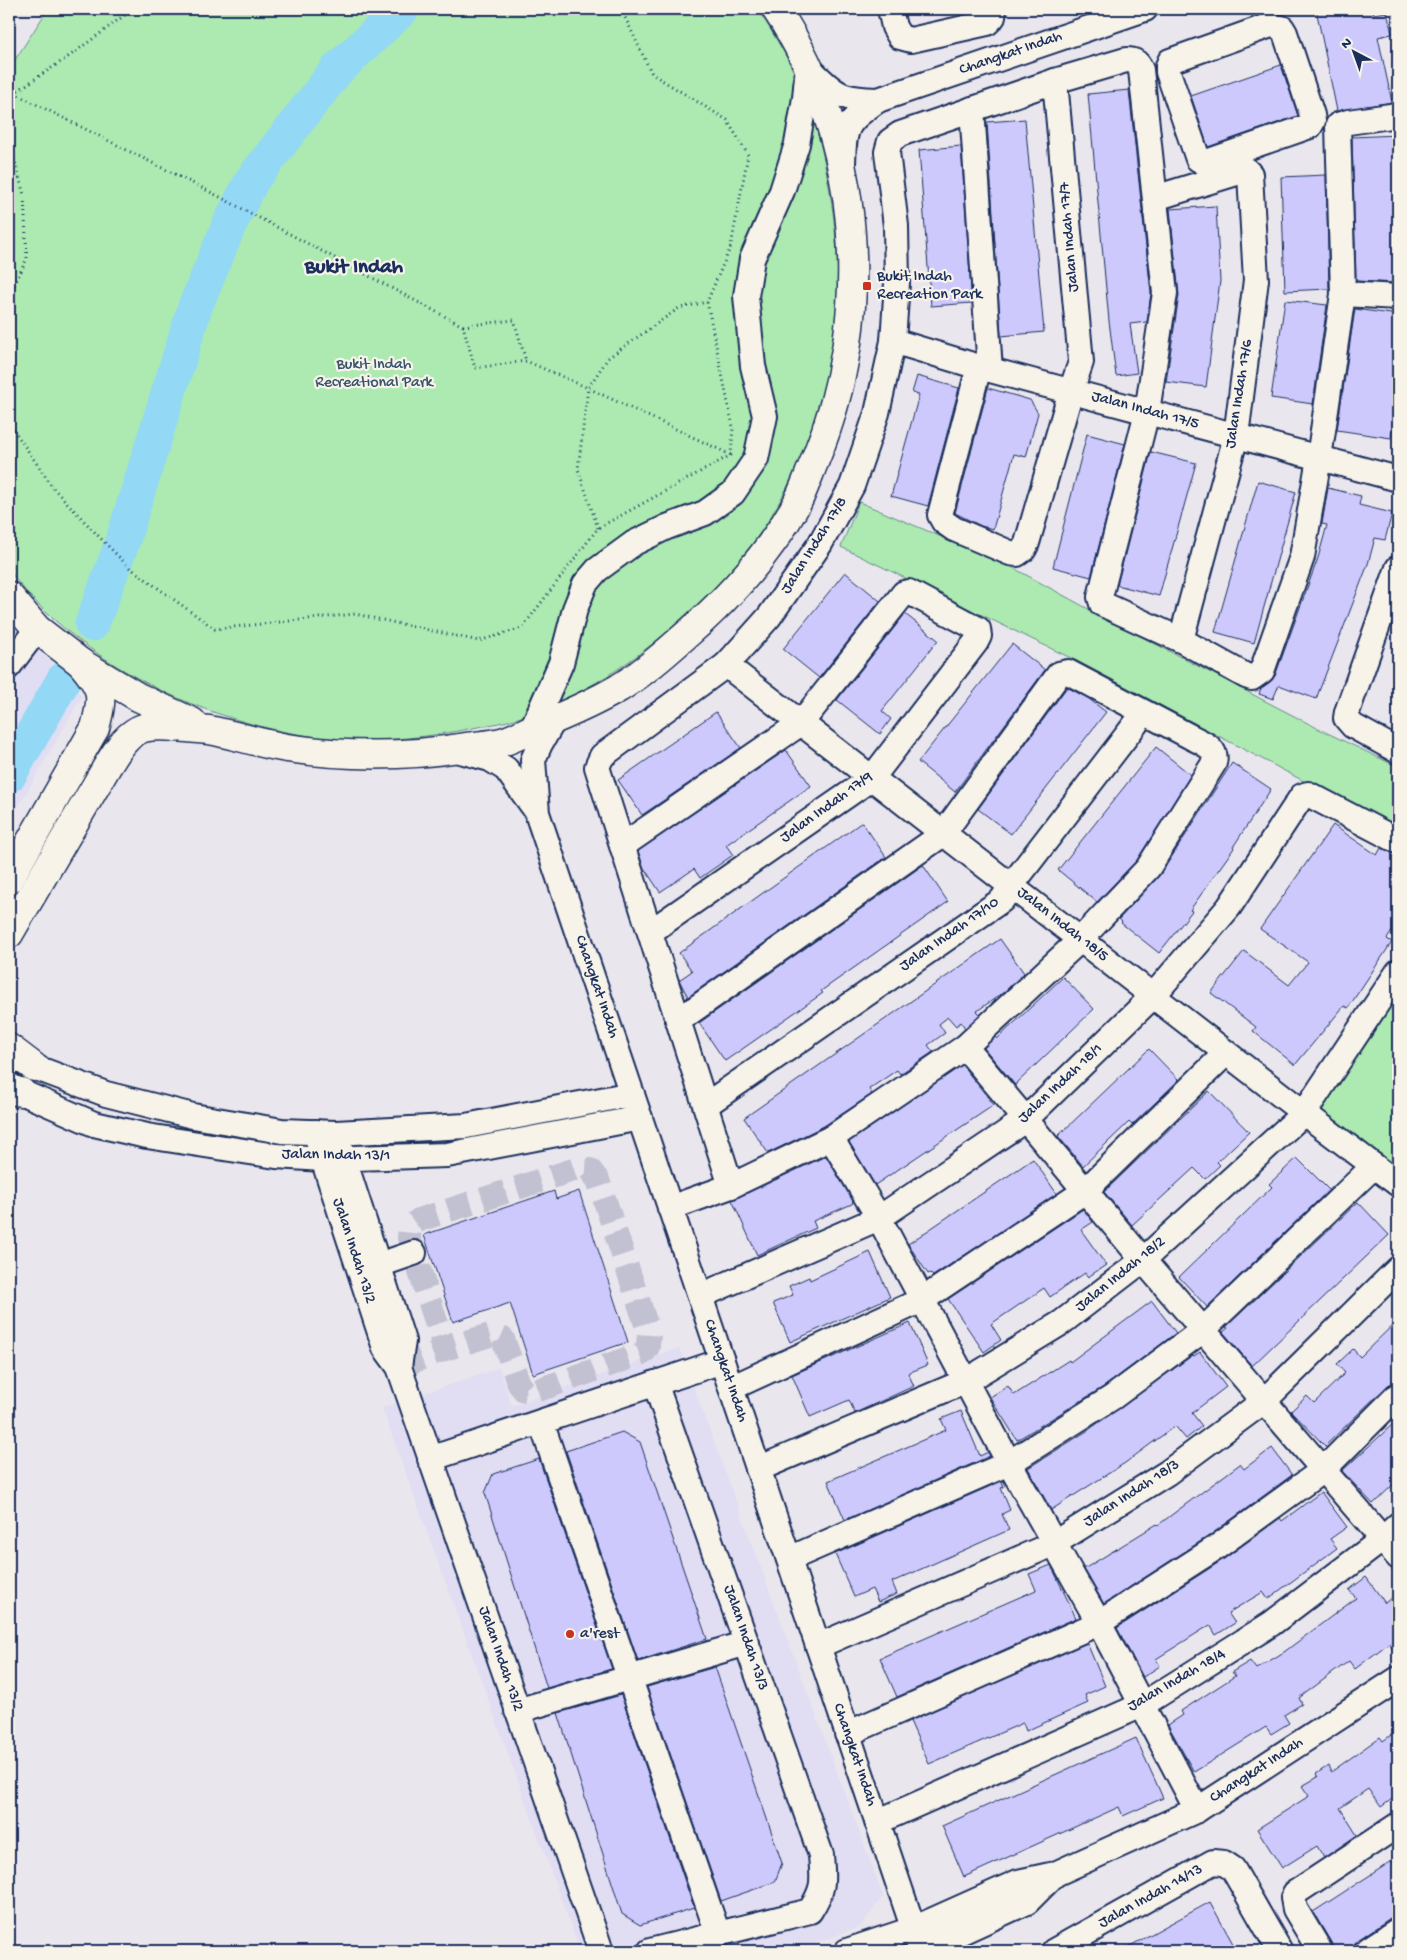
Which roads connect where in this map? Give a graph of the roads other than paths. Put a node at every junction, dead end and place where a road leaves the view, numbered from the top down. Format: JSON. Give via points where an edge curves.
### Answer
{"nodes":[{"id":1,"x":776,"y":9,"type":"edge"},
{"id":2,"x":890,"y":9,"type":"edge"},
{"id":3,"x":994,"y":9,"type":"edge"},
{"id":4,"x":1145,"y":9,"type":"edge"},
{"id":5,"x":1260,"y":18,"type":"edge"},
{"id":6,"x":810,"y":67,"type":"junction"},
{"id":7,"x":1055,"y":81,"type":"junction"},
{"id":8,"x":878,"y":100,"type":"junction"},
{"id":9,"x":972,"y":109,"type":"junction"},
{"id":10,"x":1398,"y":115,"type":"edge"},
{"id":11,"x":843,"y":168,"type":"junction"},
{"id":12,"x":1155,"y":198,"type":"junction"},
{"id":13,"x":1344,"y":294,"type":"junction"},
{"id":14,"x":1398,"y":297,"type":"edge"},
{"id":15,"x":893,"y":341,"type":"junction"},
{"id":16,"x":985,"y":368,"type":"junction"},
{"id":17,"x":1071,"y":391,"type":"junction"},
{"id":18,"x":1147,"y":412,"type":"junction"},
{"id":19,"x":1236,"y":436,"type":"junction"},
{"id":20,"x":1320,"y":458,"type":"junction"},
{"id":21,"x":1398,"y":480,"type":"edge"},
{"id":22,"x":1398,"y":568,"type":"edge"},
{"id":23,"x":9,"y":596,"type":"edge"},
{"id":24,"x":37,"y":629,"type":"junction"},
{"id":25,"x":1180,"y":640,"type":"junction"},
{"id":26,"x":81,"y":663,"type":"junction"},
{"id":27,"x":726,"y":665,"type":"junction"},
{"id":28,"x":9,"y":666,"type":"edge"},
{"id":29,"x":1144,"y":713,"type":"junction"},
{"id":30,"x":801,"y":723,"type":"junction"},
{"id":31,"x":543,"y":725,"type":"junction"},
{"id":32,"x":209,"y":730,"type":"junction"},
{"id":33,"x":452,"y":749,"type":"junction"},
{"id":34,"x":1398,"y":751,"type":"edge"},
{"id":35,"x":872,"y":778,"type":"junction"},
{"id":36,"x":538,"y":813,"type":"junction"},
{"id":37,"x":943,"y":834,"type":"junction"},
{"id":38,"x":1398,"y":841,"type":"edge"},
{"id":39,"x":622,"y":846,"type":"junction"},
{"id":40,"x":9,"y":879,"type":"edge"},
{"id":41,"x":1011,"y":886,"type":"junction"},
{"id":42,"x":650,"y":932,"type":"junction"},
{"id":43,"x":9,"y":934,"type":"edge"},
{"id":44,"x":1080,"y":940,"type":"junction"},
{"id":45,"x":1398,"y":972,"type":"edge"},
{"id":46,"x":1152,"y":996,"type":"junction"},
{"id":47,"x":679,"y":1020,"type":"junction"},
{"id":48,"x":965,"y":1047,"type":"junction"},
{"id":49,"x":9,"y":1048,"type":"edge"},
{"id":50,"x":1226,"y":1053,"type":"junction"},
{"id":51,"x":9,"y":1054,"type":"edge"},
{"id":52,"x":34,"y":1067,"type":"junction"},
{"id":53,"x":13,"y":1089,"type":"edge"},
{"id":54,"x":632,"y":1094,"type":"junction"},
{"id":55,"x":706,"y":1104,"type":"junction"},
{"id":56,"x":1304,"y":1113,"type":"junction"},
{"id":57,"x":640,"y":1118,"type":"junction"},
{"id":58,"x":1025,"y":1120,"type":"junction"},
{"id":59,"x":326,"y":1133,"type":"junction"},
{"id":60,"x":832,"y":1138,"type":"junction"},
{"id":61,"x":333,"y":1159,"type":"junction"},
{"id":62,"x":1374,"y":1166,"type":"junction"},
{"id":63,"x":1398,"y":1184,"type":"edge"},
{"id":64,"x":731,"y":1186,"type":"junction"},
{"id":65,"x":1085,"y":1191,"type":"junction"},
{"id":66,"x":670,"y":1208,"type":"junction"},
{"id":67,"x":879,"y":1218,"type":"junction"},
{"id":68,"x":414,"y":1253,"type":"dead end"},
{"id":69,"x":1143,"y":1260,"type":"junction"},
{"id":70,"x":378,"y":1265,"type":"junction"},
{"id":71,"x":1398,"y":1270,"type":"edge"},
{"id":72,"x":700,"y":1296,"type":"junction"},
{"id":73,"x":922,"y":1300,"type":"junction"},
{"id":74,"x":1203,"y":1330,"type":"junction"},
{"id":75,"x":722,"y":1361,"type":"junction"},
{"id":76,"x":399,"y":1367,"type":"junction"},
{"id":77,"x":966,"y":1381,"type":"junction"},
{"id":78,"x":656,"y":1383,"type":"junction"},
{"id":79,"x":731,"y":1388,"type":"junction"},
{"id":80,"x":1398,"y":1395,"type":"edge"},
{"id":81,"x":1264,"y":1401,"type":"junction"},
{"id":82,"x":541,"y":1422,"type":"junction"},
{"id":83,"x":430,"y":1459,"type":"junction"},
{"id":84,"x":1009,"y":1463,"type":"junction"},
{"id":85,"x":758,"y":1469,"type":"junction"},
{"id":86,"x":1323,"y":1470,"type":"junction"},
{"id":87,"x":1393,"y":1540,"type":"edge"},
{"id":88,"x":1053,"y":1544,"type":"junction"},
{"id":89,"x":788,"y":1558,"type":"junction"},
{"id":90,"x":1099,"y":1623,"type":"junction"},
{"id":91,"x":746,"y":1643,"type":"junction"},
{"id":92,"x":818,"y":1646,"type":"junction"},
{"id":93,"x":629,"y":1678,"type":"junction"},
{"id":94,"x":1398,"y":1679,"type":"edge"},
{"id":95,"x":1142,"y":1704,"type":"junction"},
{"id":96,"x":517,"y":1711,"type":"junction"},
{"id":97,"x":848,"y":1734,"type":"junction"},
{"id":98,"x":1197,"y":1810,"type":"junction"},
{"id":99,"x":877,"y":1822,"type":"junction"},
{"id":100,"x":1398,"y":1824,"type":"edge"},
{"id":101,"x":1398,"y":1930,"type":"edge"},
{"id":102,"x":718,"y":1934,"type":"junction"},
{"id":103,"x":918,"y":1944,"type":"edge"},
{"id":104,"x":600,"y":1951,"type":"edge"},
{"id":105,"x":650,"y":1951,"type":"edge"},
{"id":106,"x":847,"y":1951,"type":"edge"},
{"id":107,"x":1054,"y":1951,"type":"edge"},
{"id":108,"x":1280,"y":1951,"type":"edge"},
{"id":109,"x":1320,"y":1951,"type":"edge"},
{"id":110,"x":1366,"y":1951,"type":"edge"}],
"edges":[{"from":1,"to":6,"type":"main road"},
{"from":2,"to":3,"type":"street","via":[[900,37],[911,40],[988,23]]},
{"from":4,"to":8,"type":"street","name":"Changkat Indah"},
{"from":5,"to":5,"type":"street","via":[[1277,25],[1285,33],[1313,121],[1305,129],[1203,162],[1195,154],[1168,66],[1175,58]]},
{"from":6,"to":8,"type":"street","name":"Changkat Indah","via":[[831,90],[851,99]]},
{"from":6,"to":11,"type":"main road"},
{"from":6,"to":31,"type":"street","name":"Changkat Indah","via":[[797,144],[782,191],[752,259],[746,296],[753,366],[765,416],[756,459],[733,493],[705,513],[634,543],[597,570],[585,584]]},
{"from":7,"to":9,"type":"street"},
{"from":7,"to":12,"type":"street","via":[[1126,60],[1139,63]]},
{"from":7,"to":17,"type":"street","name":"Jalan Indah 17/7","via":[[1081,362]]},
{"from":8,"to":11,"type":"street","name":"Changkat Indah","via":[[850,122],[844,136]]},
{"from":9,"to":15,"type":"street","name":"Jalan Indah 17/8","via":[[900,134],[890,141],[887,152],[896,226],[897,283]]},
{"from":9,"to":16,"type":"street"},
{"from":10,"to":13,"type":"street","via":[[1338,125]]},
{"from":11,"to":31,"type":"main road","via":[[851,224],[853,295],[849,339],[838,392],[798,502],[745,577],[705,619],[620,687]]},
{"from":12,"to":18,"type":"street","via":[[1165,293]]},
{"from":12,"to":19,"type":"street","name":"Jalan Indah 17/6","via":[[1248,171],[1256,280]]},
{"from":13,"to":14,"type":"street"},
{"from":13,"to":20,"type":"street"},
{"from":15,"to":16,"type":"street","name":"Jalan Indah 17/5"},
{"from":15,"to":27,"type":"street","name":"Jalan Indah 17/8","via":[[877,413],[852,486],[820,544],[769,618]]},
{"from":16,"to":17,"type":"street","name":"Jalan Indah 17/5"},
{"from":16,"to":17,"type":"street","name":"Jalan Indah 17/7","via":[[940,515],[954,529],[1010,553],[1018,554],[1027,543]]},
{"from":17,"to":18,"type":"street","name":"Jalan Indah 17/5"},
{"from":18,"to":19,"type":"street","name":"Jalan Indah 17/5"},
{"from":18,"to":25,"type":"street","via":[[1100,597],[1102,604],[1109,608]]},
{"from":19,"to":20,"type":"street","name":"Jalan Indah 17/5"},
{"from":19,"to":25,"type":"street","name":"Jalan Indah 17/6"},
{"from":20,"to":21,"type":"street","name":"Jalan Indah 17/5"},
{"from":20,"to":25,"type":"street","via":[[1302,557],[1262,671],[1252,678],[1246,676]]},
{"from":22,"to":34,"type":"street","via":[[1346,718],[1353,726]]},
{"from":23,"to":24,"type":"main road"},
{"from":24,"to":26,"type":"main road"},
{"from":24,"to":28,"type":"street"},
{"from":26,"to":32,"type":"main road","via":[[138,697]]},
{"from":26,"to":40,"type":"main road","via":[[97,683],[101,697],[94,728]]},
{"from":27,"to":30,"type":"street","name":"Jalan Indah 18/5"},
{"from":27,"to":39,"type":"street","name":"Jalan Indah 17/8","via":[[602,756],[597,767]]},
{"from":29,"to":37,"type":"street","via":[[1068,672],[1059,674]]},
{"from":29,"to":41,"type":"street","name":"Jalan Indah 17/10"},
{"from":29,"to":44,"type":"street","via":[[1210,747],[1214,751],[1214,763],[1148,868]]},
{"from":30,"to":35,"type":"street","name":"Jalan Indah 18/5"},
{"from":30,"to":35,"type":"street","name":"Jalan Indah 17/9","via":[[904,593],[909,592],[978,629],[976,642]]},
{"from":30,"to":39,"type":"street"},
{"from":31,"to":33,"type":"main road","via":[[504,741]]},
{"from":31,"to":36,"type":"street","name":"Changkat Indah","via":[[533,760]]},
{"from":32,"to":33,"type":"main road","via":[[284,748],[343,754],[400,755]]},
{"from":32,"to":43,"type":"main road","via":[[158,726],[140,729],[126,739]]},
{"from":33,"to":36,"type":"street","name":"Changkat Indah","via":[[490,759],[506,769]]},
{"from":35,"to":37,"type":"street","name":"Jalan Indah 18/5"},
{"from":35,"to":42,"type":"street","name":"Jalan Indah 17/9"},
{"from":36,"to":54,"type":"street","name":"Changkat Indah"},
{"from":37,"to":41,"type":"street","name":"Jalan Indah 18/5"},
{"from":37,"to":47,"type":"street"},
{"from":38,"to":46,"type":"street","name":"Jalan Indah 18/1","via":[[1308,794],[1298,801],[1229,907]]},
{"from":39,"to":42,"type":"street"},
{"from":41,"to":44,"type":"street","name":"Jalan Indah 18/5"},
{"from":41,"to":55,"type":"street","name":"Jalan Indah 17/10","via":[[1002,900]]},
{"from":42,"to":47,"type":"street"},
{"from":44,"to":46,"type":"street","name":"Jalan Indah 18/5"},
{"from":44,"to":48,"type":"street"},
{"from":45,"to":56,"type":"street","name":"Jalan Indah 18/2"},
{"from":46,"to":50,"type":"street","name":"Jalan Indah 18/5"},
{"from":46,"to":58,"type":"street","name":"Jalan Indah 18/1"},
{"from":47,"to":55,"type":"street"},
{"from":48,"to":58,"type":"street"},
{"from":48,"to":60,"type":"street"},
{"from":49,"to":52,"type":"main road"},
{"from":50,"to":56,"type":"street","name":"Jalan Indah 18/5"},
{"from":50,"to":65,"type":"street"},
{"from":51,"to":52,"type":"street","name":"Jalan Indah 13/1"},
{"from":52,"to":59,"type":"street","name":"Jalan Indah 13/1","via":[[106,1094],[193,1116],[282,1132]]},
{"from":53,"to":61,"type":"street","name":"Jalan Indah 13/1","via":[[94,1124],[147,1136],[276,1156]]},
{"from":54,"to":57,"type":"street","name":"Changkat Indah"},
{"from":54,"to":59,"type":"street","name":"Jalan Indah 13/1","via":[[466,1126]]},
{"from":55,"to":64,"type":"street"},
{"from":56,"to":62,"type":"street","name":"Jalan Indah 18/5"},
{"from":56,"to":69,"type":"street","name":"Jalan Indah 18/2"},
{"from":57,"to":61,"type":"street","name":"Jalan Indah 13/1","via":[[447,1155]]},
{"from":57,"to":66,"type":"street","name":"Changkat Indah"},
{"from":58,"to":65,"type":"street"},
{"from":58,"to":67,"type":"street","name":"Jalan Indah 18/1"},
{"from":59,"to":61,"type":"street","name":"Jalan Indah 13/2"},
{"from":60,"to":64,"type":"street"},
{"from":60,"to":67,"type":"street"},
{"from":61,"to":70,"type":"street","name":"Jalan Indah 13/2"},
{"from":61,"to":76,"type":"street","name":"Jalan Indah 13/2","via":[[385,1348]]},
{"from":62,"to":63,"type":"street","name":"Jalan Indah 18/5"},
{"from":62,"to":74,"type":"street"},
{"from":64,"to":66,"type":"street"},
{"from":65,"to":69,"type":"street"},
{"from":65,"to":73,"type":"street"},
{"from":66,"to":72,"type":"street","name":"Changkat Indah"},
{"from":67,"to":72,"type":"street","name":"Jalan Indah 18/1"},
{"from":67,"to":73,"type":"street"},
{"from":68,"to":70,"type":"street"},
{"from":69,"to":74,"type":"street"},
{"from":69,"to":77,"type":"street","name":"Jalan Indah 18/2","via":[[1061,1323]]},
{"from":70,"to":76,"type":"street","name":"Jalan Indah 13/2","via":[[403,1341]]},
{"from":71,"to":81,"type":"street","name":"Jalan Indah 18/3"},
{"from":72,"to":75,"type":"street","name":"Changkat Indah"},
{"from":73,"to":77,"type":"street"},
{"from":73,"to":79,"type":"street"},
{"from":74,"to":81,"type":"street"},
{"from":74,"to":84,"type":"street","via":[[1113,1397]]},
{"from":75,"to":78,"type":"street"},
{"from":75,"to":79,"type":"street","name":"Changkat Indah"},
{"from":76,"to":83,"type":"street","name":"Jalan Indah 13/2"},
{"from":77,"to":84,"type":"street"},
{"from":77,"to":85,"type":"street","name":"Jalan Indah 18/2"},
{"from":78,"to":82,"type":"street"},
{"from":78,"to":91,"type":"street","name":"Jalan Indah 13/3"},
{"from":79,"to":85,"type":"street","name":"Changkat Indah"},
{"from":80,"to":86,"type":"street"},
{"from":81,"to":86,"type":"street"},
{"from":81,"to":88,"type":"street","name":"Jalan Indah 18/3","via":[[1167,1473]]},
{"from":82,"to":83,"type":"street"},
{"from":82,"to":93,"type":"street"},
{"from":83,"to":96,"type":"street","name":"Jalan Indah 13/2"},
{"from":84,"to":88,"type":"street"},
{"from":84,"to":89,"type":"street"},
{"from":85,"to":89,"type":"street","name":"Changkat Indah"},
{"from":86,"to":87,"type":"street"},
{"from":86,"to":90,"type":"street","via":[[1217,1547]]},
{"from":87,"to":95,"type":"street","name":"Jalan Indah 18/4","via":[[1271,1624]]},
{"from":88,"to":90,"type":"street"},
{"from":88,"to":92,"type":"street","name":"Jalan Indah 18/3"},
{"from":89,"to":92,"type":"street","name":"Changkat Indah"},
{"from":90,"to":95,"type":"street"},
{"from":90,"to":97,"type":"street"},
{"from":91,"to":93,"type":"street"},
{"from":91,"to":102,"type":"street","name":"Jalan Indah 13/3","via":[[820,1855],[823,1880],[821,1894],[810,1911]]},
{"from":92,"to":97,"type":"street","name":"Changkat Indah"},
{"from":93,"to":96,"type":"street"},
{"from":93,"to":102,"type":"street"},
{"from":94,"to":98,"type":"street","name":"Changkat Indah"},
{"from":95,"to":98,"type":"street"},
{"from":95,"to":99,"type":"street","name":"Jalan Indah 18/4"},
{"from":96,"to":104,"type":"street","name":"Jalan Indah 13/2"},
{"from":97,"to":99,"type":"street","name":"Changkat Indah"},
{"from":98,"to":103,"type":"street","name":"Changkat Indah","via":[[1055,1874],[1018,1882]]},
{"from":99,"to":103,"type":"street","name":"Changkat Indah"},
{"from":100,"to":109,"type":"street","via":[[1299,1889],[1293,1898],[1293,1904]]},
{"from":101,"to":110,"type":"street"},
{"from":102,"to":105,"type":"street"},
{"from":103,"to":106,"type":"street","name":"Changkat Indah"},
{"from":107,"to":108,"type":"street","name":"Jalan Indah 14/13","via":[[1212,1862],[1224,1863],[1233,1869]]}]}
